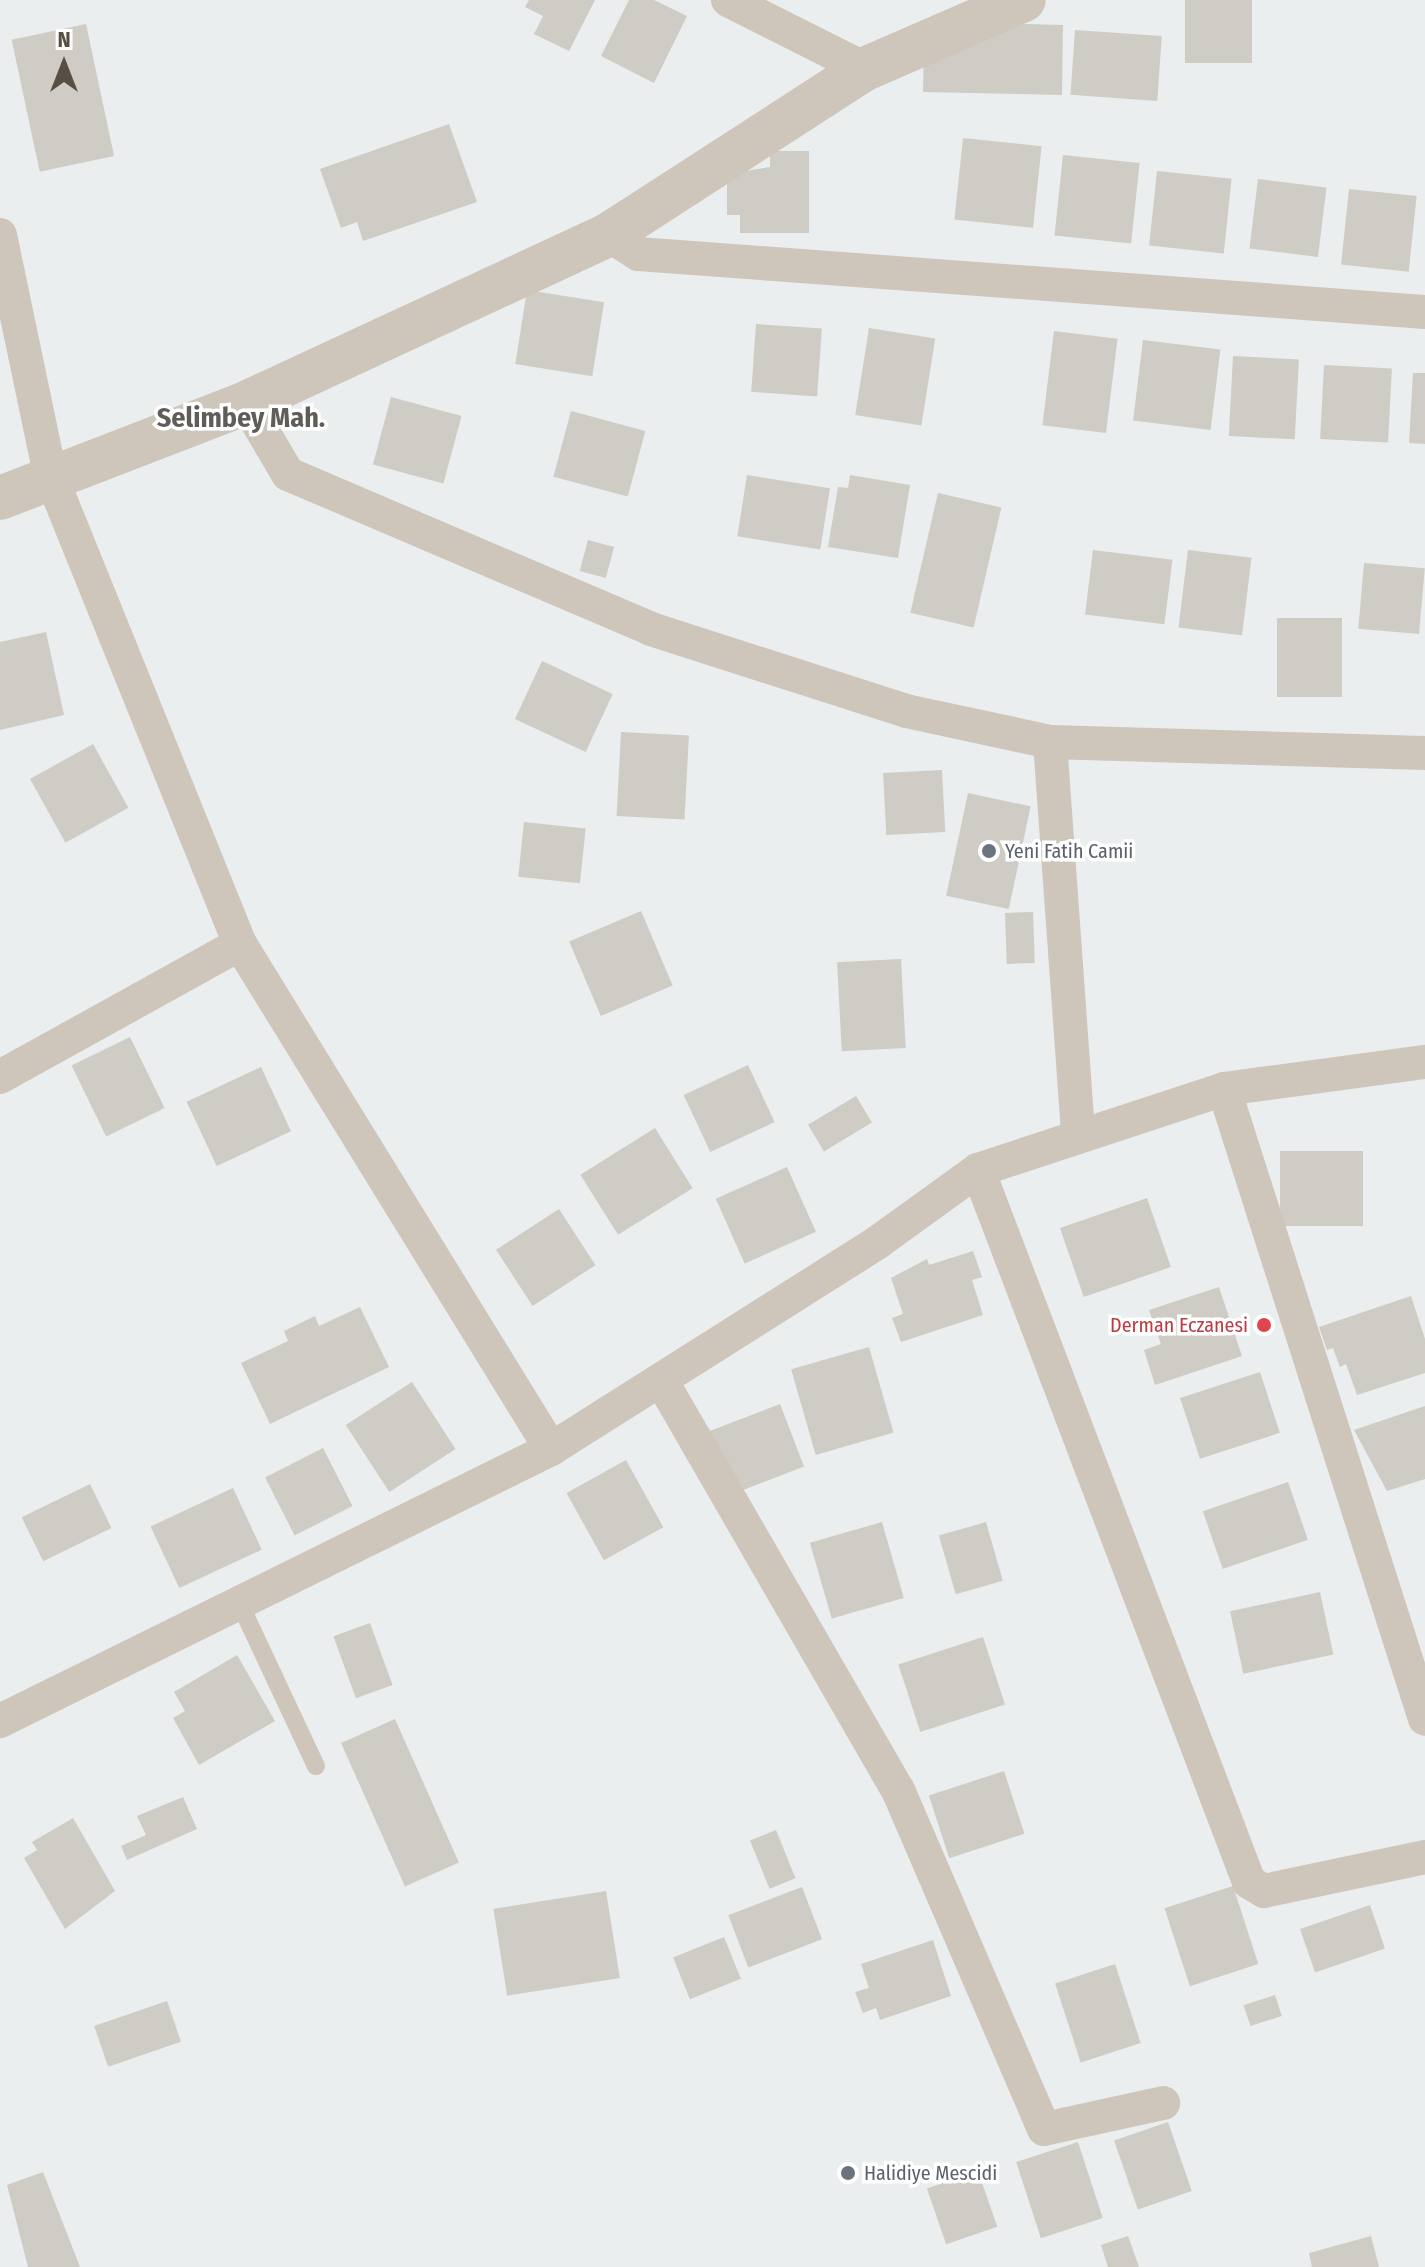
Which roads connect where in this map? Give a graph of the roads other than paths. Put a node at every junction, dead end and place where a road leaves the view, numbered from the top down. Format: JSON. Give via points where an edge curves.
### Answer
{"nodes":[{"id":1,"x":728,"y":0,"type":"edge"},
{"id":2,"x":1024,"y":0,"type":"edge"},
{"id":3,"x":865,"y":69,"type":"junction"},
{"id":4,"x":0,"y":235,"type":"edge"},
{"id":5,"x":608,"y":235,"type":"junction"},
{"id":6,"x":1425,"y":312,"type":"edge"},
{"id":7,"x":246,"y":403,"type":"junction"},
{"id":8,"x":50,"y":474,"type":"junction"},
{"id":9,"x":0,"y":498,"type":"edge"},
{"id":10,"x":1050,"y":742,"type":"junction"},
{"id":11,"x":1425,"y":753,"type":"edge"},
{"id":12,"x":240,"y":944,"type":"junction"},
{"id":13,"x":1425,"y":1062,"type":"edge"},
{"id":14,"x":0,"y":1077,"type":"edge"},
{"id":15,"x":1224,"y":1089,"type":"junction"},
{"id":16,"x":1078,"y":1135,"type":"junction"},
{"id":17,"x":978,"y":1170,"type":"junction"},
{"id":18,"x":661,"y":1380,"type":"junction"},
{"id":19,"x":551,"y":1449,"type":"junction"},
{"id":20,"x":240,"y":1604,"type":"junction"},
{"id":21,"x":1425,"y":1719,"type":"edge"},
{"id":22,"x":0,"y":1721,"type":"edge"},
{"id":23,"x":316,"y":1766,"type":"dead end"},
{"id":24,"x":1425,"y":1857,"type":"edge"},
{"id":25,"x":1163,"y":2103,"type":"dead end"}],
"edges":[{"from":1,"to":3,"type":"street"},
{"from":2,"to":3,"type":"street"},
{"from":3,"to":5,"type":"street"},
{"from":4,"to":8,"type":"street"},
{"from":5,"to":6,"type":"street","via":[[638,254]]},
{"from":5,"to":7,"type":"street"},
{"from":7,"to":8,"type":"street"},
{"from":7,"to":10,"type":"street","via":[[288,474],[651,629],[906,711]]},
{"from":8,"to":9,"type":"street"},
{"from":8,"to":12,"type":"street"},
{"from":10,"to":11,"type":"street"},
{"from":10,"to":16,"type":"street"},
{"from":12,"to":14,"type":"street"},
{"from":12,"to":19,"type":"street"},
{"from":13,"to":15,"type":"street"},
{"from":15,"to":16,"type":"street"},
{"from":15,"to":21,"type":"street"},
{"from":16,"to":17,"type":"street"},
{"from":17,"to":18,"type":"street"},
{"from":17,"to":24,"type":"street","via":[[1249,1882],[1264,1891]]},
{"from":18,"to":19,"type":"street"},
{"from":18,"to":25,"type":"street","via":[[898,1790],[1044,2129]]},
{"from":19,"to":20,"type":"street"},
{"from":20,"to":22,"type":"street"},
{"from":20,"to":23,"type":"lane"}]}
